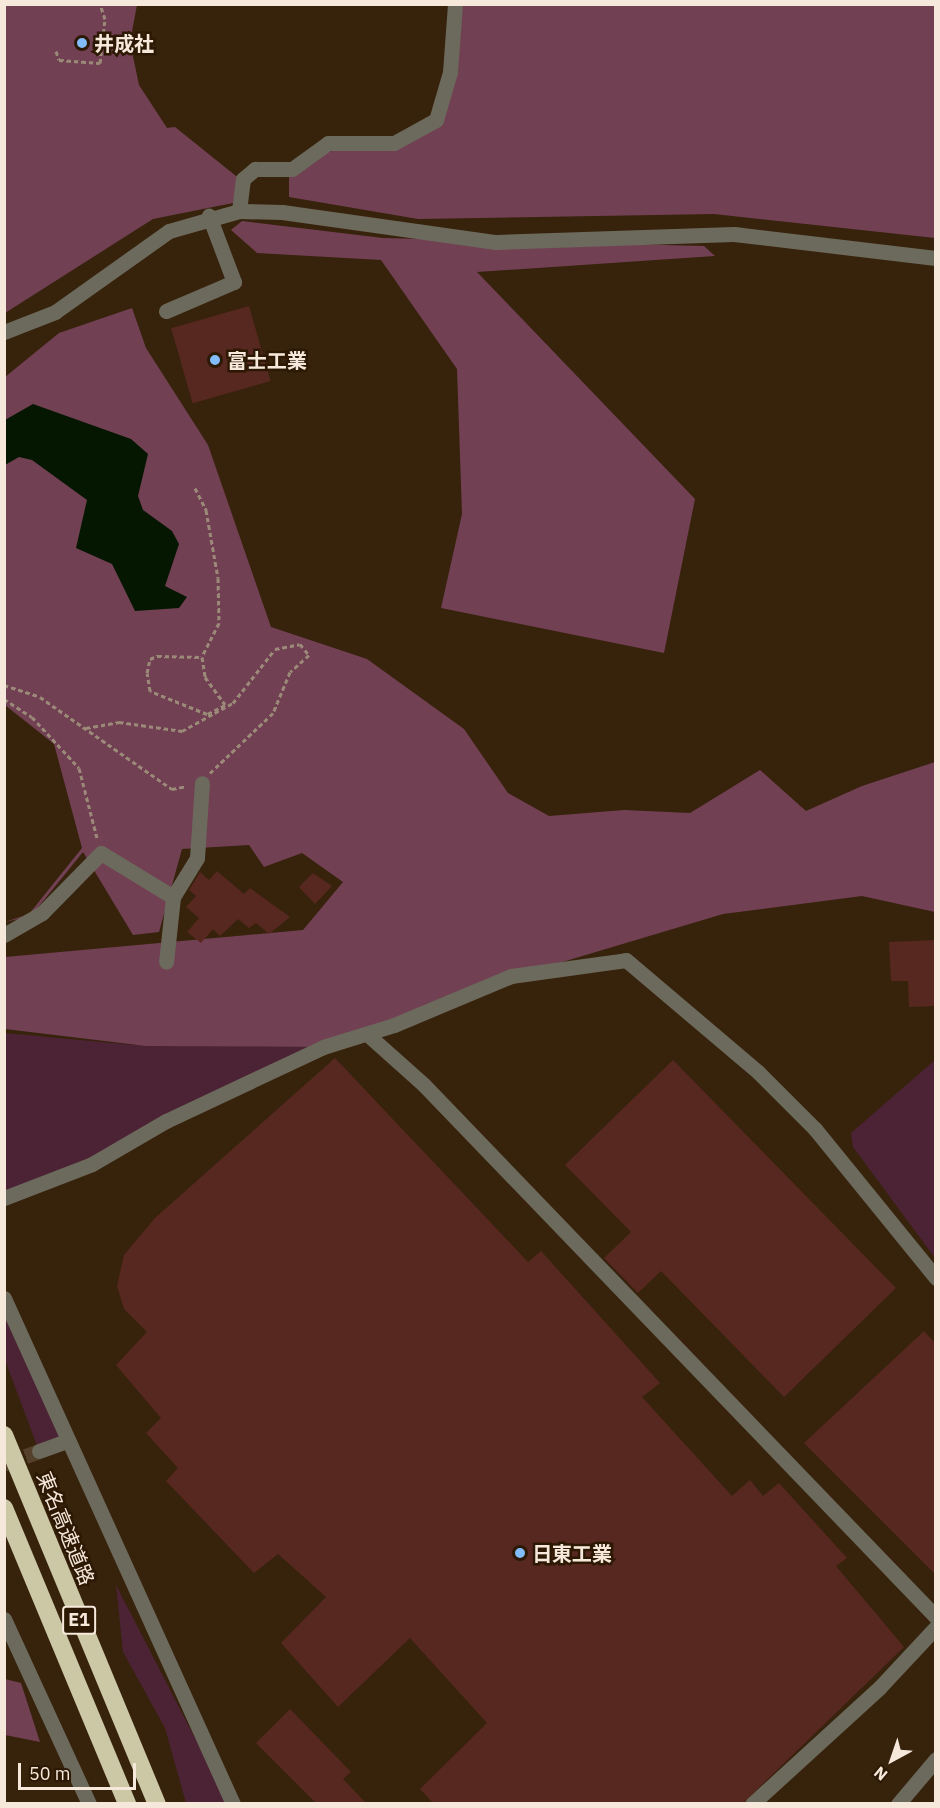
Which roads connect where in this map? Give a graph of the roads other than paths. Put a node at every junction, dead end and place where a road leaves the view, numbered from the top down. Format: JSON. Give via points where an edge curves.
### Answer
{"nodes":[{"id":1,"x":455,"y":4,"type":"edge"},
{"id":2,"x":239,"y":211,"type":"junction"},
{"id":3,"x":209,"y":216,"type":"junction"},
{"id":4,"x":936,"y":258,"type":"edge"},
{"id":5,"x":166,"y":311,"type":"dead end"},
{"id":6,"x":4,"y":332,"type":"edge"},
{"id":7,"x":201,"y":783,"type":"road end"},
{"id":8,"x":173,"y":897,"type":"junction"},
{"id":9,"x":4,"y":935,"type":"edge"},
{"id":10,"x":166,"y":962,"type":"dead end"},
{"id":11,"x":367,"y":1034,"type":"junction"},
{"id":12,"x":4,"y":1198,"type":"edge"},
{"id":13,"x":936,"y":1278,"type":"edge"},
{"id":14,"x":4,"y":1298,"type":"edge"},
{"id":15,"x":4,"y":1435,"type":"edge"},
{"id":16,"x":66,"y":1441,"type":"junction"},
{"id":17,"x":39,"y":1451,"type":"tunnel mouth"},
{"id":18,"x":4,"y":1508,"type":"edge"},
{"id":19,"x":936,"y":1617,"type":"edge"},
{"id":20,"x":4,"y":1619,"type":"edge"},
{"id":21,"x":936,"y":1627,"type":"edge"},
{"id":22,"x":936,"y":1759,"type":"edge"},
{"id":23,"x":89,"y":1803,"type":"edge"},
{"id":24,"x":127,"y":1803,"type":"edge"},
{"id":25,"x":156,"y":1803,"type":"edge"},
{"id":26,"x":233,"y":1803,"type":"edge"},
{"id":27,"x":752,"y":1803,"type":"edge"},
{"id":28,"x":898,"y":1803,"type":"edge"}],
"edges":[{"from":1,"to":2,"type":"street","via":[[450,72],[436,120],[394,143],[328,143],[292,169],[255,169],[243,179]]},
{"from":2,"to":3,"type":"street"},
{"from":2,"to":4,"type":"street","via":[[282,212],[496,242],[734,234]]},
{"from":3,"to":5,"type":"street","via":[[234,282]]},
{"from":3,"to":6,"type":"street","via":[[169,231],[55,312]]},
{"from":7,"to":8,"type":"street","via":[[197,858]]},
{"from":8,"to":9,"type":"street","via":[[101,853],[42,913]]},
{"from":8,"to":10,"type":"street"},
{"from":11,"to":12,"type":"street","via":[[247,1080],[92,1164]]},
{"from":11,"to":13,"type":"street","via":[[511,976],[626,960],[758,1072],[815,1129]]},
{"from":11,"to":19,"type":"street","via":[[424,1085]]},
{"from":14,"to":16,"type":"street"},
{"from":15,"to":25,"type":"highway","name":"東名高速道路","number":"E1"},
{"from":16,"to":17,"type":"street"},
{"from":16,"to":26,"type":"street"},
{"from":18,"to":24,"type":"highway","number":"E1"},
{"from":20,"to":23,"type":"street"},
{"from":21,"to":27,"type":"street","via":[[880,1687]]},
{"from":22,"to":28,"type":"street"}]}
